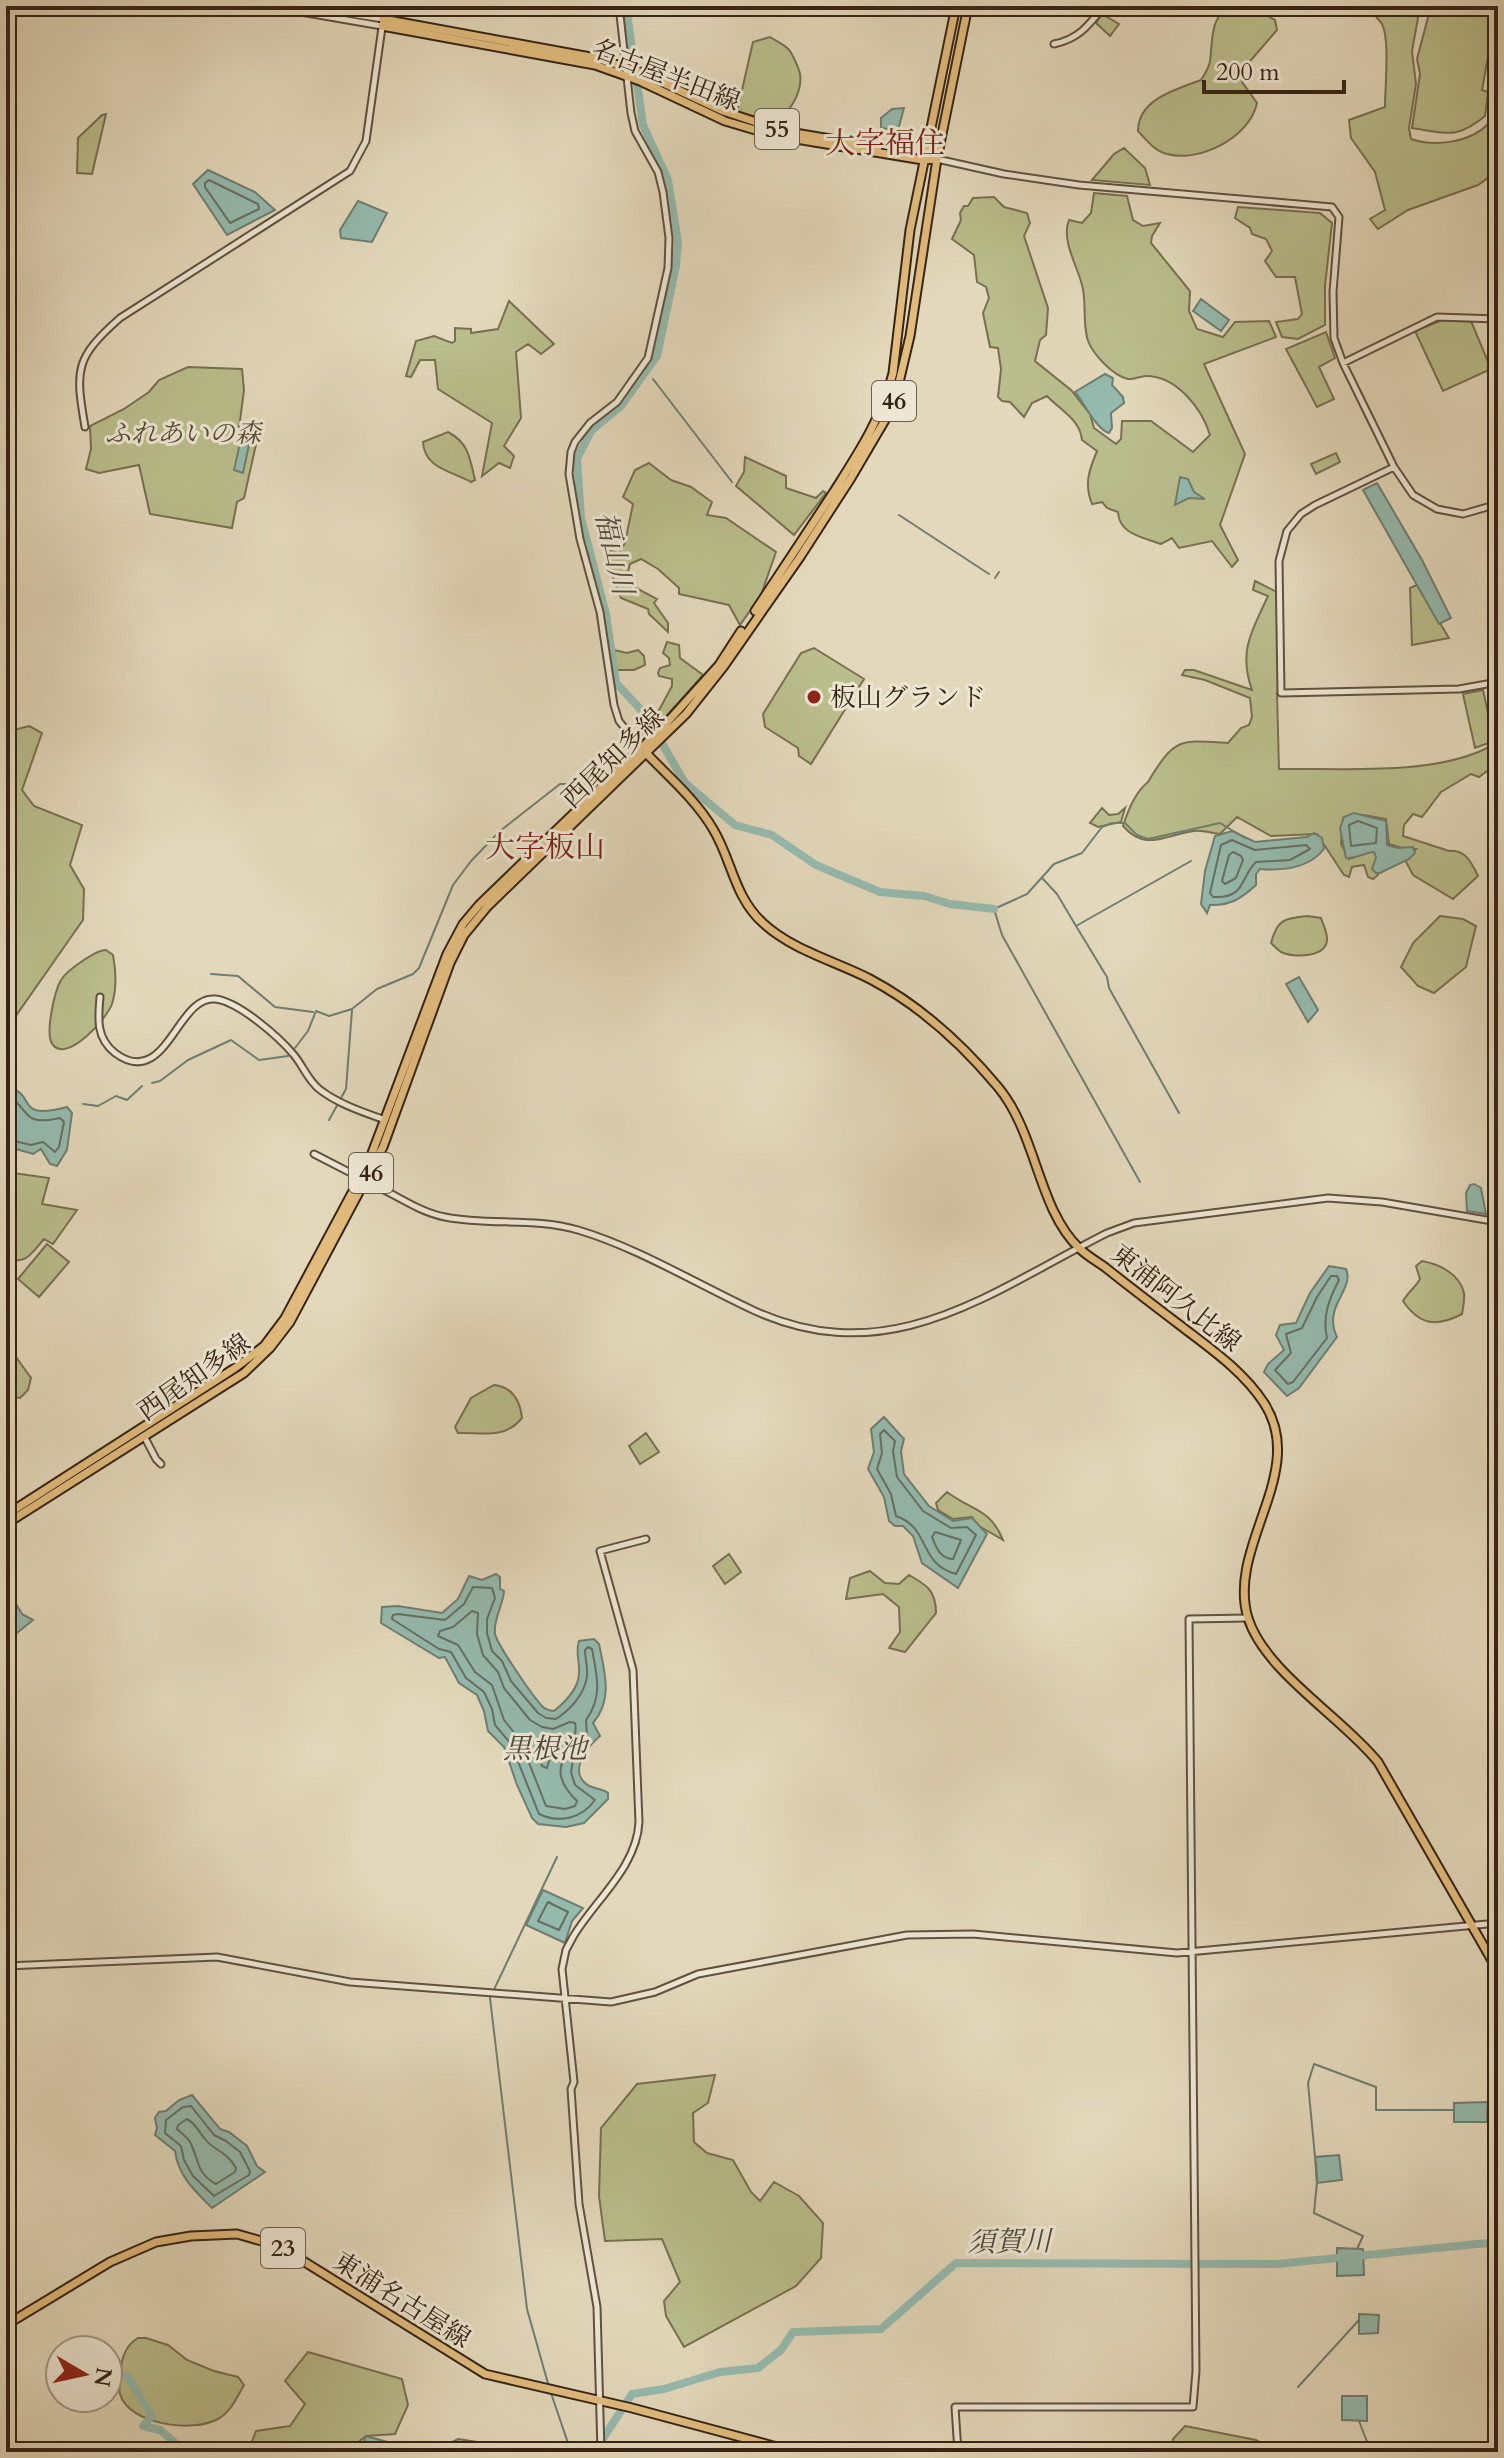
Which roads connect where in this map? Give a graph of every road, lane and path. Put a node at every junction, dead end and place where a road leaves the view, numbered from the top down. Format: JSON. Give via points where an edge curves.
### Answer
{"nodes":[{"id":1,"x":266,"y":6,"type":"edge"},
{"id":2,"x":385,"y":6,"type":"edge"},
{"id":3,"x":619,"y":6,"type":"edge"},
{"id":4,"x":956,"y":6,"type":"edge"},
{"id":5,"x":968,"y":6,"type":"edge"},
{"id":6,"x":1104,"y":6,"type":"edge"},
{"id":7,"x":383,"y":22,"type":"junction"},
{"id":8,"x":1054,"y":44,"type":"dead end"},
{"id":9,"x":628,"y":72,"type":"junction"},
{"id":10,"x":923,"y":158,"type":"junction"},
{"id":11,"x":937,"y":159,"type":"junction"},
{"id":12,"x":1498,"y":319,"type":"edge"},
{"id":13,"x":1343,"y":363,"type":"junction"},
{"id":14,"x":85,"y":427,"type":"dead end"},
{"id":15,"x":1394,"y":467,"type":"junction"},
{"id":16,"x":1498,"y":504,"type":"edge"},
{"id":17,"x":1498,"y":682,"type":"edge"},
{"id":18,"x":665,"y":730,"type":"junction"},
{"id":19,"x":647,"y":749,"type":"junction"},
{"id":20,"x":100,"y":997,"type":"dead end"},
{"id":21,"x":385,"y":1120,"type":"junction"},
{"id":22,"x":314,"y":1154,"type":"dead end"},
{"id":23,"x":364,"y":1179,"type":"junction"},
{"id":24,"x":1498,"y":1222,"type":"edge"},
{"id":25,"x":1078,"y":1248,"type":"junction"},
{"id":26,"x":141,"y":1433,"type":"junction"},
{"id":27,"x":161,"y":1464,"type":"dead end"},
{"id":28,"x":9,"y":1514,"type":"edge"},
{"id":29,"x":6,"y":1524,"type":"edge"},
{"id":30,"x":646,"y":1539,"type":"dead end"},
{"id":31,"x":1248,"y":1618,"type":"junction"},
{"id":32,"x":1498,"y":1923,"type":"edge"},
{"id":33,"x":1471,"y":1925,"type":"junction"},
{"id":34,"x":1192,"y":1952,"type":"junction"},
{"id":35,"x":6,"y":1966,"type":"edge"},
{"id":36,"x":1498,"y":1971,"type":"edge"},
{"id":37,"x":567,"y":1998,"type":"junction"},
{"id":38,"x":6,"y":2325,"type":"edge"},
{"id":39,"x":600,"y":2401,"type":"junction"},
{"id":40,"x":601,"y":2452,"type":"edge"},
{"id":41,"x":796,"y":2452,"type":"edge"},
{"id":42,"x":958,"y":2452,"type":"edge"}],
"edges":[{"from":1,"to":7,"type":"street"},
{"from":2,"to":7,"type":"street"},
{"from":3,"to":9,"type":"street"},
{"from":4,"to":10,"type":"main road","name":"西尾知多線","number":"46"},
{"from":5,"to":11,"type":"main road","name":"西尾知多線","number":"46"},
{"from":6,"to":8,"type":"street","via":[[1084,32]]},
{"from":7,"to":9,"type":"main road","name":"名古屋半田線","number":"55"},
{"from":7,"to":14,"type":"street","via":[[366,141],[350,171],[155,295],[91,344],[78,385]]},
{"from":9,"to":10,"type":"main road","name":"名古屋半田線","number":"55","via":[[725,121],[772,135]]},
{"from":9,"to":19,"type":"street","via":[[635,131],[661,180],[668,268],[648,358],[617,402],[575,442],[569,474],[600,612],[614,705],[619,721]]},
{"from":10,"to":11,"type":"main road","name":"名古屋半田線","number":"55"},
{"from":10,"to":18,"type":"main road","name":"西尾知多線","number":"46","via":[[893,373],[878,419],[719,665]]},
{"from":11,"to":13,"type":"street","via":[[1079,185],[1332,207],[1339,217],[1333,328]]},
{"from":11,"to":18,"type":"main road","name":"西尾知多線","number":"46","via":[[910,336],[888,415],[800,557],[724,666]]},
{"from":12,"to":13,"type":"street","via":[[1437,317]]},
{"from":13,"to":15,"type":"street"},
{"from":15,"to":16,"type":"street","via":[[1413,495],[1437,509],[1463,514]]},
{"from":15,"to":17,"type":"street","via":[[1315,505],[1287,531],[1279,561],[1281,693],[1459,689]]},
{"from":18,"to":19,"type":"main road","name":"西尾知多線","number":"46"},
{"from":19,"to":21,"type":"main road","name":"西尾知多線","number":"46","via":[[463,924]]},
{"from":19,"to":23,"type":"main road","name":"西尾知多線","number":"46","via":[[464,935],[389,1132]]},
{"from":19,"to":25,"type":"main road","name":"東浦阿久比線","via":[[711,826],[736,887],[762,923],[902,998],[994,1082],[1017,1114],[1054,1211]]},
{"from":20,"to":21,"type":"street","via":[[103,1040],[116,1054],[137,1060],[158,1054],[204,1001],[234,1004],[288,1049],[318,1088]]},
{"from":21,"to":23,"type":"main road","name":"西尾知多線","number":"46"},
{"from":22,"to":23,"type":"street"},
{"from":23,"to":25,"type":"street","via":[[437,1215],[580,1230],[764,1315],[829,1331],[898,1329],[945,1316]]},
{"from":23,"to":26,"type":"main road","name":"西尾知多線","number":"46","via":[[290,1322],[270,1348],[244,1373]]},
{"from":24,"to":25,"type":"street","via":[[1328,1198],[1134,1223]]},
{"from":25,"to":31,"type":"main road","name":"東浦阿久比線","via":[[1242,1374],[1267,1408],[1277,1441],[1277,1466],[1247,1565]]},
{"from":26,"to":27,"type":"street"},
{"from":26,"to":28,"type":"main road","name":"西尾知多線","number":"46"},
{"from":28,"to":29,"type":"main road","name":"西尾知多線","number":"46"},
{"from":30,"to":37,"type":"street","via":[[600,1551],[633,1670],[639,1828],[627,1863],[566,1950],[562,1969]]},
{"from":31,"to":33,"type":"main road","name":"東浦阿久比線","via":[[1275,1662],[1378,1762]]},
{"from":31,"to":34,"type":"street","via":[[1189,1619]]},
{"from":32,"to":33,"type":"street"},
{"from":33,"to":34,"type":"street"},
{"from":33,"to":36,"type":"main road","name":"東浦阿久比線"},
{"from":34,"to":37,"type":"street","via":[[973,1934],[907,1935],[698,1974],[633,1999]]},
{"from":34,"to":42,"type":"street","via":[[1193,2407],[955,2407]]},
{"from":35,"to":37,"type":"street","via":[[217,1957],[350,1982]]},
{"from":37,"to":39,"type":"street","via":[[576,2175],[597,2307]]},
{"from":38,"to":39,"type":"main road","name":"東浦名古屋線","number":"23","via":[[75,2281],[156,2242],[237,2234],[279,2246],[485,2374]]},
{"from":39,"to":40,"type":"street"},
{"from":39,"to":41,"type":"main road","name":"東浦名古屋線","number":"23"}]}
